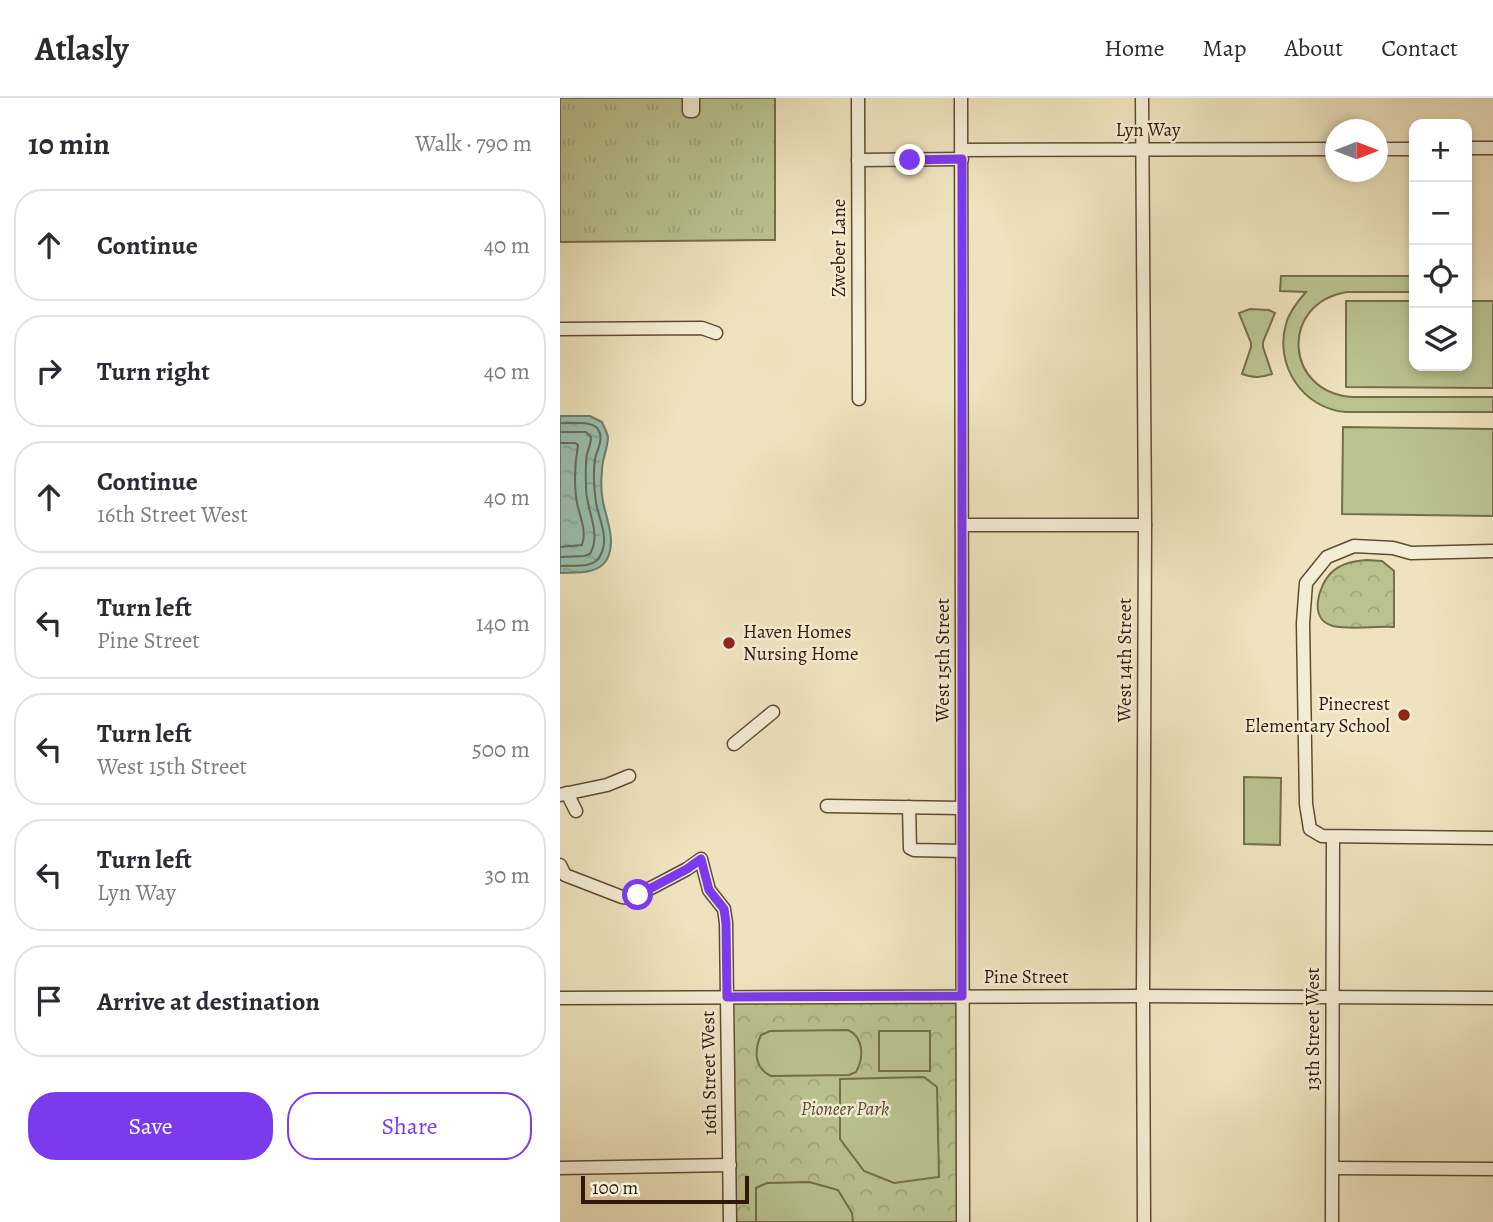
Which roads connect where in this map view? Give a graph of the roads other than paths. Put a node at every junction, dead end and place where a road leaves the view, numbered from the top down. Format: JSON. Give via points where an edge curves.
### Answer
{"nodes":[{"id":1,"x":858,"y":98,"type":"edge"},
{"id":2,"x":961,"y":98,"type":"edge"},
{"id":3,"x":1142,"y":98,"type":"edge"},
{"id":4,"x":1472,"y":148,"type":"edge"},
{"id":5,"x":1493,"y":148,"type":"edge"},
{"id":6,"x":1325,"y":149,"type":"edge"},
{"id":7,"x":1388,"y":149,"type":"edge"},
{"id":8,"x":1409,"y":149,"type":"edge"},
{"id":9,"x":1143,"y":150,"type":"junction"},
{"id":10,"x":962,"y":154,"type":"junction"},
{"id":11,"x":858,"y":160,"type":"junction"},
{"id":12,"x":560,"y":329,"type":"edge"},
{"id":13,"x":716,"y":333,"type":"dead end"},
{"id":14,"x":859,"y":399,"type":"dead end"},
{"id":15,"x":962,"y":525,"type":"junction"},
{"id":16,"x":1144,"y":525,"type":"junction"},
{"id":17,"x":1493,"y":551,"type":"edge"},
{"id":18,"x":773,"y":712,"type":"dead end"},
{"id":19,"x":734,"y":744,"type":"dead end"},
{"id":20,"x":629,"y":776,"type":"dead end"},
{"id":21,"x":564,"y":794,"type":"edge"},
{"id":22,"x":827,"y":806,"type":"dead end"},
{"id":23,"x":909,"y":807,"type":"junction"},
{"id":24,"x":962,"y":808,"type":"junction"},
{"id":25,"x":576,"y":811,"type":"dead end"},
{"id":26,"x":1333,"y":837,"type":"junction"},
{"id":27,"x":1493,"y":838,"type":"edge"},
{"id":28,"x":962,"y":851,"type":"junction"},
{"id":29,"x":560,"y":864,"type":"edge"},
{"id":30,"x":962,"y":996,"type":"junction"},
{"id":31,"x":1143,"y":996,"type":"junction"},
{"id":32,"x":727,"y":997,"type":"junction"},
{"id":33,"x":560,"y":998,"type":"edge"},
{"id":34,"x":1332,"y":998,"type":"junction"},
{"id":35,"x":1493,"y":998,"type":"edge"},
{"id":36,"x":730,"y":1165,"type":"junction"},
{"id":37,"x":560,"y":1168,"type":"edge"},
{"id":38,"x":1332,"y":1168,"type":"junction"},
{"id":39,"x":1493,"y":1169,"type":"edge"},
{"id":40,"x":730,"y":1222,"type":"edge"},
{"id":41,"x":963,"y":1222,"type":"edge"},
{"id":42,"x":1144,"y":1222,"type":"edge"},
{"id":43,"x":1332,"y":1222,"type":"edge"}],
"edges":[{"from":1,"to":11,"type":"street","name":"Zweber Lane"},
{"from":2,"to":10,"type":"street","name":"West 15th Street"},
{"from":3,"to":9,"type":"street","name":"West 14th Street"},
{"from":4,"to":5,"type":"street"},
{"from":6,"to":9,"type":"street","name":"Lyn Way"},
{"from":7,"to":8,"type":"street"},
{"from":9,"to":10,"type":"street","name":"Lyn Way"},
{"from":9,"to":16,"type":"street","name":"West 14th Street"},
{"from":10,"to":11,"type":"street","name":"Lyn Way"},
{"from":10,"to":15,"type":"street","name":"West 15th Street"},
{"from":11,"to":14,"type":"street","name":"Zweber Lane"},
{"from":12,"to":13,"type":"street","via":[[702,328]]},
{"from":15,"to":16,"type":"street"},
{"from":15,"to":24,"type":"street","name":"West 15th Street"},
{"from":16,"to":31,"type":"street","name":"West 14th Street"},
{"from":17,"to":26,"type":"street","via":[[1411,552],[1354,546],[1327,557],[1306,583],[1306,804],[1310,829]]},
{"from":18,"to":19,"type":"street"},
{"from":20,"to":21,"type":"street"},
{"from":21,"to":25,"type":"street"},
{"from":22,"to":23,"type":"street"},
{"from":23,"to":24,"type":"street"},
{"from":23,"to":28,"type":"street","via":[[910,848]]},
{"from":24,"to":28,"type":"street","name":"West 15th Street"},
{"from":26,"to":27,"type":"street"},
{"from":26,"to":34,"type":"street","name":"13th Street West"},
{"from":28,"to":30,"type":"street","name":"West 15th Street"},
{"from":29,"to":32,"type":"street","name":"16th Street West","via":[[565,875],[632,898],[701,859],[709,890],[724,909]]},
{"from":30,"to":31,"type":"street","name":"Pine Street"},
{"from":30,"to":32,"type":"street","name":"Pine Street"},
{"from":30,"to":41,"type":"street","name":"West 15th Street"},
{"from":31,"to":34,"type":"street","name":"Pine Street"},
{"from":31,"to":42,"type":"street","name":"West 14th Street"},
{"from":32,"to":33,"type":"street","name":"Pine Street"},
{"from":32,"to":36,"type":"street","name":"16th Street West"},
{"from":34,"to":35,"type":"street","name":"Pine Street"},
{"from":34,"to":38,"type":"street","name":"13th Street West"},
{"from":36,"to":37,"type":"street"},
{"from":36,"to":40,"type":"street","name":"16th Street West"},
{"from":38,"to":39,"type":"street"},
{"from":38,"to":43,"type":"street","name":"13th Street West"}]}
